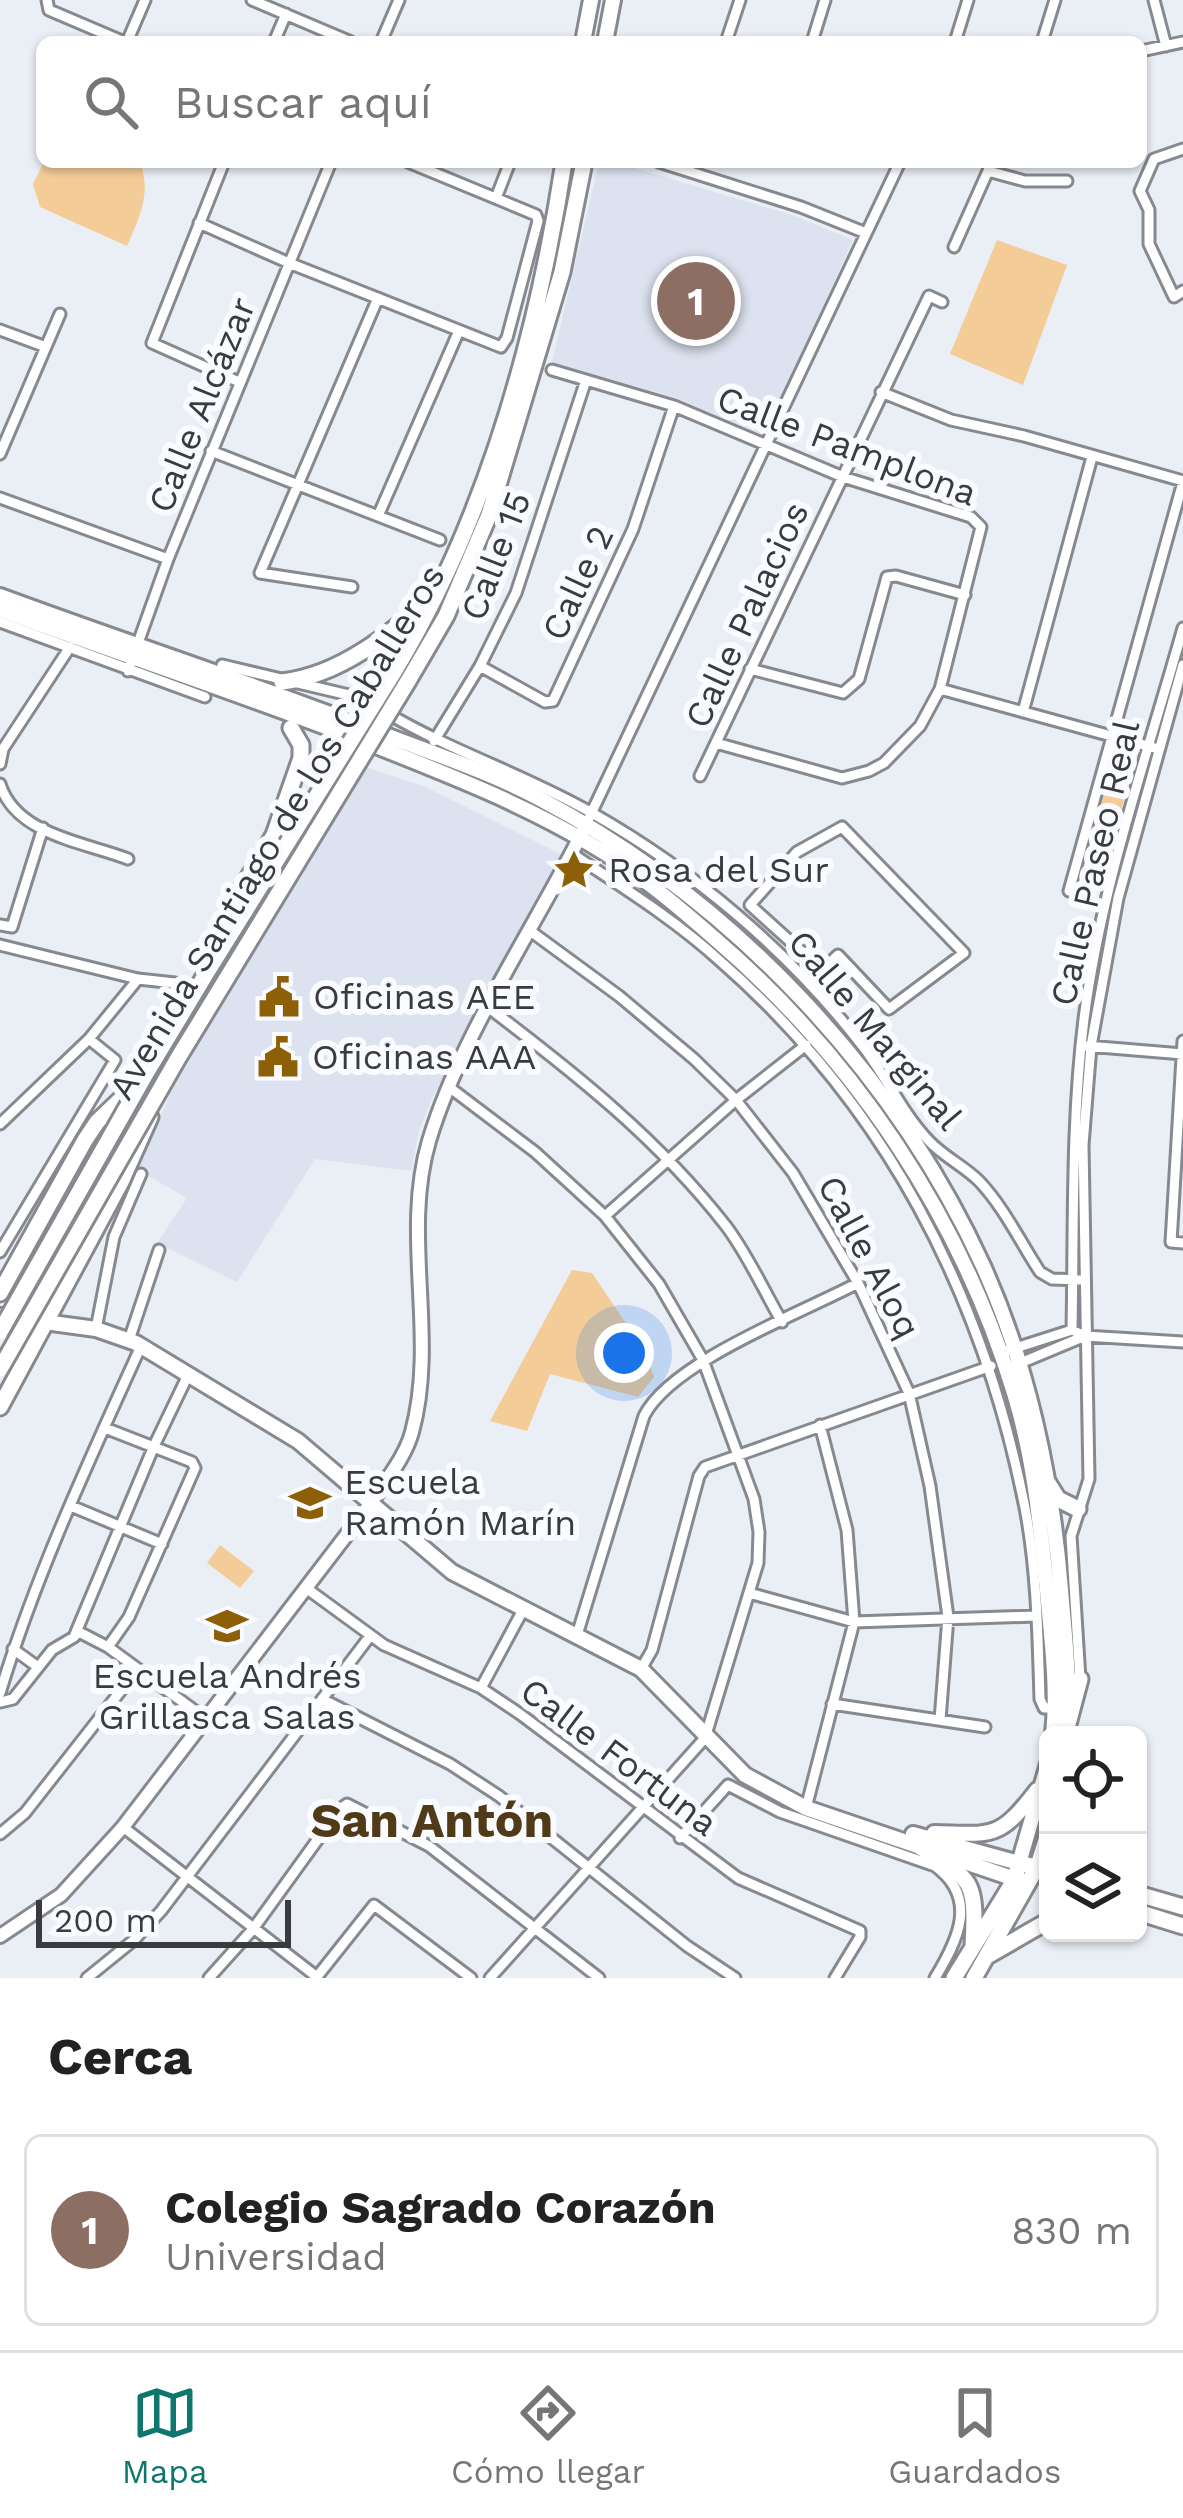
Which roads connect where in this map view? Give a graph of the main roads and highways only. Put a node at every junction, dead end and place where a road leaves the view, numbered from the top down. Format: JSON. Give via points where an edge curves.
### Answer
{"nodes":[{"id":1,"x":591,"y":0,"type":"edge"},
{"id":2,"x":614,"y":0,"type":"edge"},
{"id":3,"x":584,"y":36,"type":"edge"},
{"id":4,"x":606,"y":36,"type":"edge"},
{"id":5,"x":563,"y":168,"type":"edge"},
{"id":6,"x":583,"y":168,"type":"edge"},
{"id":7,"x":444,"y":586,"type":"junction"},
{"id":8,"x":0,"y":596,"type":"edge"},
{"id":9,"x":0,"y":610,"type":"edge"},
{"id":10,"x":132,"y":659,"type":"junction"},
{"id":11,"x":401,"y":676,"type":"junction"},
{"id":12,"x":282,"y":682,"type":"road end"},
{"id":13,"x":291,"y":728,"type":"dead end"},
{"id":14,"x":209,"y":969,"type":"junction"},
{"id":15,"x":144,"y":1077,"type":"junction"},
{"id":16,"x":161,"y":1086,"type":"junction"},
{"id":17,"x":0,"y":1293,"type":"edge"},
{"id":18,"x":0,"y":1316,"type":"edge"},
{"id":19,"x":46,"y":1322,"type":"junction"},
{"id":20,"x":0,"y":1332,"type":"edge"},
{"id":21,"x":1006,"y":1360,"type":"junction"},
{"id":22,"x":0,"y":1369,"type":"edge"},
{"id":23,"x":0,"y":1407,"type":"edge"},
{"id":24,"x":1048,"y":1483,"type":"junction"},
{"id":25,"x":1078,"y":1509,"type":"road end"},
{"id":26,"x":1079,"y":1678,"type":"road end"},
{"id":27,"x":1054,"y":1726,"type":"edge"},
{"id":28,"x":1068,"y":1726,"type":"edge"},
{"id":29,"x":1069,"y":1726,"type":"edge"},
{"id":30,"x":1039,"y":1788,"type":"edge"},
{"id":31,"x":1039,"y":1824,"type":"edge"},
{"id":32,"x":1047,"y":1834,"type":"edge"},
{"id":33,"x":917,"y":1840,"type":"junction"},
{"id":34,"x":1033,"y":1875,"type":"edge"},
{"id":35,"x":1147,"y":1897,"type":"edge"},
{"id":36,"x":1183,"y":1907,"type":"edge"},
{"id":37,"x":1147,"y":1915,"type":"edge"},
{"id":38,"x":1039,"y":1925,"type":"edge"},
{"id":39,"x":1183,"y":1926,"type":"edge"},
{"id":40,"x":980,"y":1952,"type":"junction"},
{"id":41,"x":954,"y":1978,"type":"edge"},
{"id":42,"x":974,"y":1978,"type":"edge"}],
"edges":[{"from":1,"to":3,"type":"main road"},
{"from":2,"to":4,"type":"main road"},
{"from":5,"to":7,"type":"highway","name":"Avenida Santiago de los Caballeros","via":[[526,341]]},
{"from":6,"to":11,"type":"highway","name":"Avenida Santiago de los Caballeros","via":[[562,272],[489,515],[452,604]]},
{"from":7,"to":11,"type":"highway","name":"Avenida Santiago de los Caballeros"},
{"from":7,"to":12,"type":"highway","via":[[367,647],[326,671]]},
{"from":8,"to":10,"type":"main road"},
{"from":9,"to":10,"type":"main road"},
{"from":10,"to":21,"type":"main road","via":[[586,825],[742,962],[834,1058],[943,1220]]},
{"from":11,"to":14,"type":"highway","name":"Avenida Santiago de los Caballeros","bridge":true},
{"from":11,"to":16,"type":"highway","name":"Avenida Santiago de los Caballeros","bridge":true},
{"from":13,"to":14,"type":"highway","bridge":true,"via":[[301,758],[274,836],[228,912]]},
{"from":14,"to":15,"type":"highway","name":"Avenida Santiago de los Caballeros"},
{"from":15,"to":17,"type":"highway","bridge":true,"via":[[97,1122]]},
{"from":15,"to":20,"type":"highway","name":"Avenida Santiago de los Caballeros","bridge":true},
{"from":16,"to":19,"type":"highway","bridge":true},
{"from":16,"to":22,"type":"highway","name":"Avenida Santiago de los Caballeros","bridge":true},
{"from":18,"to":19,"type":"main road"},
{"from":19,"to":23,"type":"highway"},
{"from":19,"to":33,"type":"main road","via":[[135,1343],[298,1441],[452,1572],[641,1669],[746,1775],[806,1808]]},
{"from":21,"to":24,"type":"main road"},
{"from":21,"to":27,"type":"main road","via":[[1038,1499]]},
{"from":24,"to":25,"type":"highway"},
{"from":24,"to":28,"type":"main road"},
{"from":26,"to":29,"type":"highway"},
{"from":30,"to":33,"type":"main road","via":[[994,1832]]},
{"from":31,"to":34,"type":"main road"},
{"from":32,"to":34,"type":"main road"},
{"from":33,"to":34,"type":"main road"},
{"from":33,"to":40,"type":"highway","via":[[969,1885]]},
{"from":34,"to":40,"type":"highway"},
{"from":35,"to":36,"type":"highway"},
{"from":37,"to":39,"type":"highway"},
{"from":38,"to":40,"type":"highway"},
{"from":40,"to":41,"type":"highway"},
{"from":40,"to":42,"type":"highway"}]}
